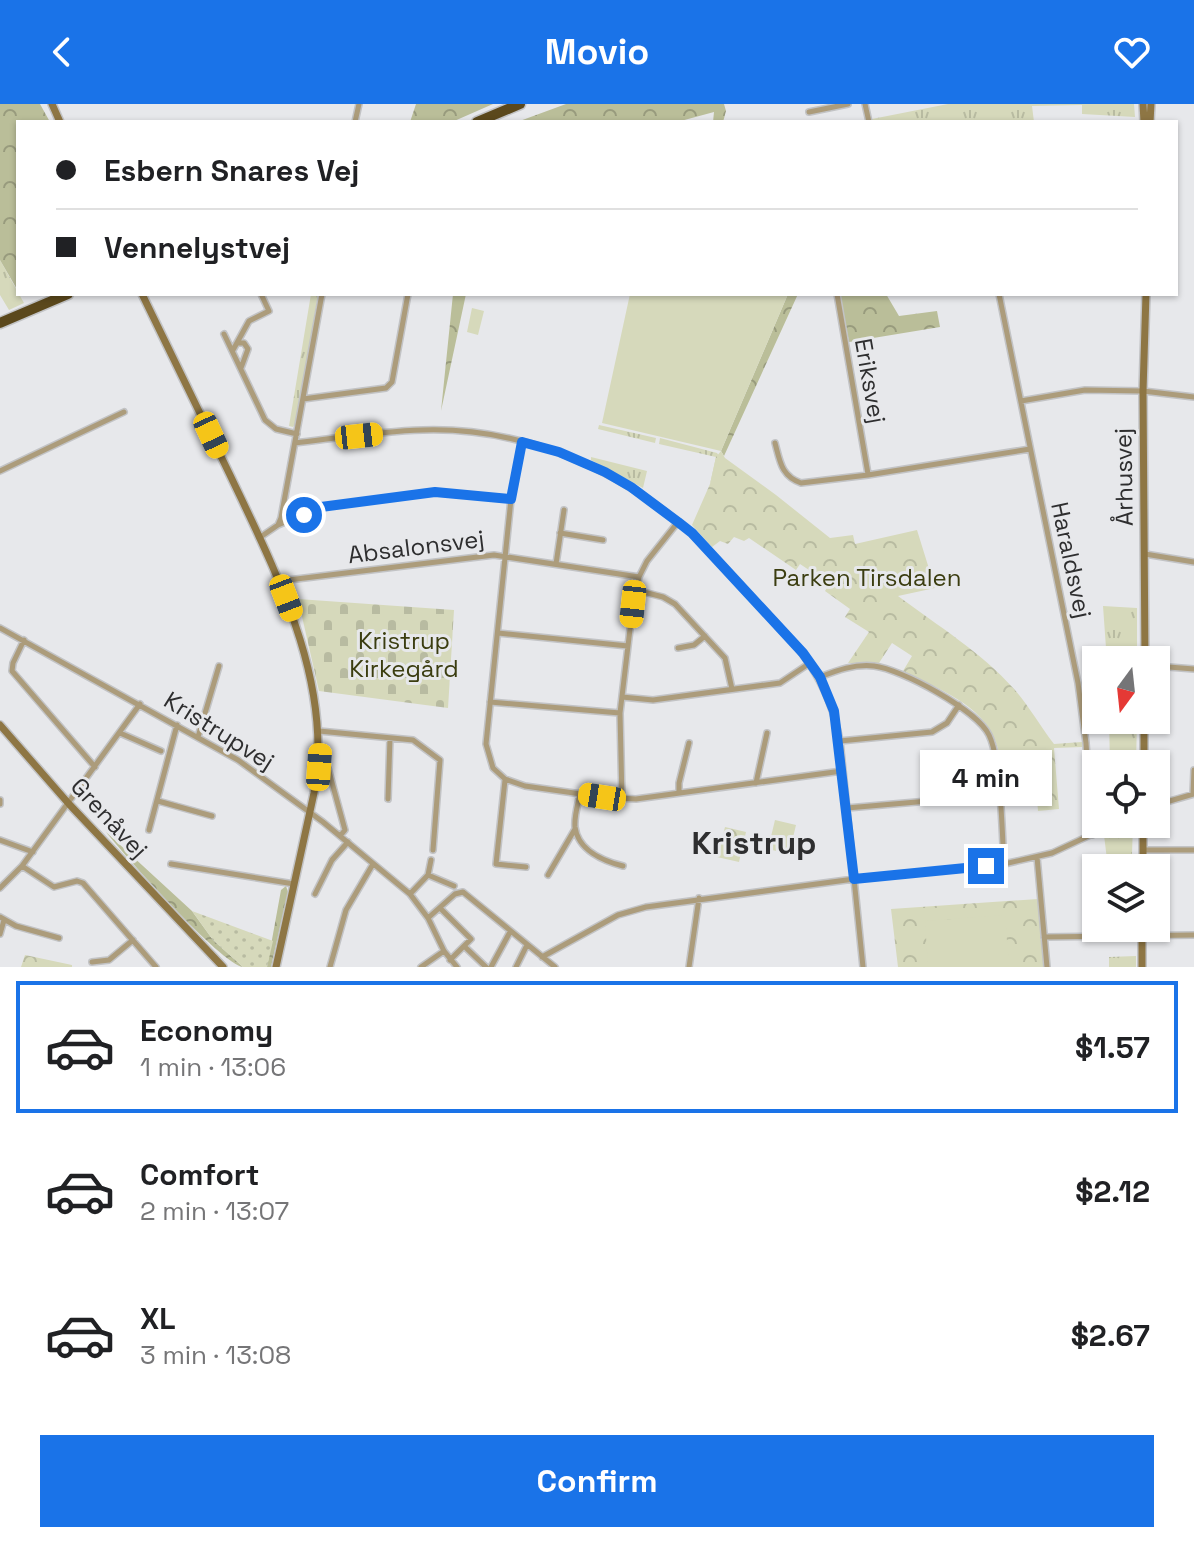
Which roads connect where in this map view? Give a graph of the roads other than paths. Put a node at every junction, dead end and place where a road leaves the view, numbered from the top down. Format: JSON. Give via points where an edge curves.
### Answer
{"nodes":[{"id":1,"x":520,"y":104,"type":"edge"},
{"id":2,"x":848,"y":104,"type":"edge"},
{"id":3,"x":809,"y":112,"type":"dead end"},
{"id":4,"x":482,"y":120,"type":"edge"},
{"id":5,"x":63,"y":296,"type":"edge"},
{"id":6,"x":143,"y":296,"type":"edge"},
{"id":7,"x":262,"y":296,"type":"edge"},
{"id":8,"x":322,"y":296,"type":"edge"},
{"id":9,"x":408,"y":296,"type":"edge"},
{"id":10,"x":837,"y":296,"type":"edge"},
{"id":11,"x":999,"y":296,"type":"edge"},
{"id":12,"x":1146,"y":296,"type":"edge"},
{"id":13,"x":0,"y":323,"type":"edge"},
{"id":14,"x":224,"y":334,"type":"dead end"},
{"id":15,"x":238,"y":343,"type":"junction"},
{"id":16,"x":233,"y":351,"type":"junction"},
{"id":17,"x":241,"y":369,"type":"junction"},
{"id":18,"x":1143,"y":391,"type":"junction"},
{"id":19,"x":1194,"y":397,"type":"edge"},
{"id":20,"x":303,"y":399,"type":"junction"},
{"id":21,"x":1021,"y":401,"type":"junction"},
{"id":22,"x":124,"y":412,"type":"dead end"},
{"id":23,"x":297,"y":434,"type":"junction"},
{"id":24,"x":522,"y":442,"type":"junction"},
{"id":25,"x":295,"y":443,"type":"junction"},
{"id":26,"x":775,"y":443,"type":"dead end"},
{"id":27,"x":1030,"y":449,"type":"junction"},
{"id":28,"x":0,"y":471,"type":"edge"},
{"id":29,"x":868,"y":475,"type":"junction"},
{"id":30,"x":511,"y":499,"type":"junction"},
{"id":31,"x":564,"y":510,"type":"dead end"},
{"id":32,"x":678,"y":522,"type":"junction"},
{"id":33,"x":278,"y":525,"type":"junction"},
{"id":34,"x":560,"y":533,"type":"junction"},
{"id":35,"x":259,"y":538,"type":"junction"},
{"id":36,"x":603,"y":540,"type":"dead end"},
{"id":37,"x":1145,"y":554,"type":"junction"},
{"id":38,"x":505,"y":556,"type":"junction"},
{"id":39,"x":1194,"y":562,"type":"edge"},
{"id":40,"x":556,"y":564,"type":"junction"},
{"id":41,"x":639,"y":577,"type":"junction"},
{"id":42,"x":280,"y":581,"type":"junction"},
{"id":43,"x":636,"y":590,"type":"junction"},
{"id":44,"x":0,"y":628,"type":"edge"},
{"id":45,"x":498,"y":633,"type":"junction"},
{"id":46,"x":705,"y":636,"type":"junction"},
{"id":47,"x":24,"y":640,"type":"junction"},
{"id":48,"x":628,"y":646,"type":"junction"},
{"id":49,"x":1145,"y":646,"type":"edge"},
{"id":50,"x":678,"y":648,"type":"dead end"},
{"id":51,"x":810,"y":663,"type":"junction"},
{"id":52,"x":219,"y":666,"type":"dead end"},
{"id":53,"x":1170,"y":667,"type":"edge"},
{"id":54,"x":1194,"y":669,"type":"edge"},
{"id":55,"x":820,"y":677,"type":"junction"},
{"id":56,"x":732,"y":689,"type":"junction"},
{"id":57,"x":622,"y":697,"type":"junction"},
{"id":58,"x":490,"y":702,"type":"junction"},
{"id":59,"x":140,"y":704,"type":"junction"},
{"id":60,"x":959,"y":705,"type":"junction"},
{"id":61,"x":620,"y":713,"type":"junction"},
{"id":62,"x":0,"y":725,"type":"edge"},
{"id":63,"x":177,"y":725,"type":"junction"},
{"id":64,"x":319,"y":731,"type":"junction"},
{"id":65,"x":120,"y":733,"type":"junction"},
{"id":66,"x":767,"y":733,"type":"dead end"},
{"id":67,"x":198,"y":737,"type":"junction"},
{"id":68,"x":390,"y":738,"type":"junction"},
{"id":69,"x":840,"y":741,"type":"junction"},
{"id":70,"x":689,"y":743,"type":"dead end"},
{"id":71,"x":1086,"y":750,"type":"edge"},
{"id":72,"x":161,"y":751,"type":"dead end"},
{"id":73,"x":95,"y":767,"type":"junction"},
{"id":74,"x":319,"y":767,"type":"junction"},
{"id":75,"x":1194,"y":770,"type":"edge"},
{"id":76,"x":842,"y":771,"type":"junction"},
{"id":77,"x":505,"y":779,"type":"junction"},
{"id":78,"x":756,"y":783,"type":"junction"},
{"id":79,"x":679,"y":793,"type":"junction"},
{"id":80,"x":580,"y":794,"type":"junction"},
{"id":81,"x":1193,"y":794,"type":"edge"},
{"id":82,"x":998,"y":795,"type":"junction"},
{"id":83,"x":388,"y":799,"type":"dead end"},
{"id":84,"x":622,"y":799,"type":"junction"},
{"id":85,"x":158,"y":801,"type":"junction"},
{"id":86,"x":1170,"y":801,"type":"edge"},
{"id":87,"x":69,"y":804,"type":"junction"},
{"id":88,"x":847,"y":808,"type":"junction"},
{"id":89,"x":310,"y":814,"type":"junction"},
{"id":90,"x":212,"y":816,"type":"dead end"},
{"id":91,"x":575,"y":828,"type":"junction"},
{"id":92,"x":149,"y":830,"type":"dead end"},
{"id":93,"x":340,"y":836,"type":"junction"},
{"id":94,"x":1084,"y":838,"type":"edge"},
{"id":95,"x":1143,"y":838,"type":"edge"},
{"id":96,"x":0,"y":840,"type":"edge"},
{"id":97,"x":348,"y":842,"type":"junction"},
{"id":98,"x":433,"y":850,"type":"dead end"},
{"id":99,"x":1143,"y":850,"type":"junction"},
{"id":100,"x":1194,"y":850,"type":"edge"},
{"id":101,"x":33,"y":852,"type":"junction"},
{"id":102,"x":1143,"y":854,"type":"edge"},
{"id":103,"x":1037,"y":857,"type":"junction"},
{"id":104,"x":431,"y":860,"type":"dead end"},
{"id":105,"x":171,"y":864,"type":"dead end"},
{"id":106,"x":373,"y":864,"type":"junction"},
{"id":107,"x":1004,"y":864,"type":"junction"},
{"id":108,"x":22,"y":866,"type":"junction"},
{"id":109,"x":623,"y":866,"type":"dead end"},
{"id":110,"x":526,"y":867,"type":"dead end"},
{"id":111,"x":428,"y":875,"type":"junction"},
{"id":112,"x":548,"y":875,"type":"dead end"},
{"id":113,"x":854,"y":879,"type":"junction"},
{"id":114,"x":295,"y":884,"type":"junction"},
{"id":115,"x":454,"y":886,"type":"dead end"},
{"id":116,"x":0,"y":888,"type":"edge"},
{"id":117,"x":315,"y":894,"type":"dead end"},
{"id":118,"x":410,"y":894,"type":"junction"},
{"id":119,"x":699,"y":898,"type":"junction"},
{"id":120,"x":440,"y":908,"type":"junction"},
{"id":121,"x":2,"y":918,"type":"edge"},
{"id":122,"x":428,"y":918,"type":"junction"},
{"id":123,"x":510,"y":932,"type":"junction"},
{"id":124,"x":0,"y":934,"type":"edge"},
{"id":125,"x":1170,"y":934,"type":"edge"},
{"id":126,"x":1082,"y":935,"type":"edge"},
{"id":127,"x":1194,"y":935,"type":"edge"},
{"id":128,"x":193,"y":936,"type":"junction"},
{"id":129,"x":1044,"y":937,"type":"junction"},
{"id":130,"x":59,"y":938,"type":"dead end"},
{"id":131,"x":133,"y":940,"type":"junction"},
{"id":132,"x":1142,"y":942,"type":"edge"},
{"id":133,"x":527,"y":945,"type":"junction"},
{"id":134,"x":464,"y":946,"type":"junction"},
{"id":135,"x":444,"y":951,"type":"junction"},
{"id":136,"x":542,"y":957,"type":"junction"},
{"id":137,"x":450,"y":960,"type":"junction"},
{"id":138,"x":92,"y":962,"type":"dead end"},
{"id":139,"x":222,"y":966,"type":"edge"},
{"id":140,"x":156,"y":967,"type":"edge"},
{"id":141,"x":230,"y":967,"type":"edge"},
{"id":142,"x":278,"y":967,"type":"edge"},
{"id":143,"x":330,"y":967,"type":"edge"},
{"id":144,"x":421,"y":967,"type":"edge"},
{"id":145,"x":457,"y":967,"type":"edge"},
{"id":146,"x":489,"y":967,"type":"edge"},
{"id":147,"x":516,"y":967,"type":"edge"},
{"id":148,"x":555,"y":967,"type":"edge"},
{"id":149,"x":689,"y":967,"type":"edge"},
{"id":150,"x":863,"y":967,"type":"edge"},
{"id":151,"x":1047,"y":967,"type":"edge"},
{"id":152,"x":1142,"y":967,"type":"edge"}],
"edges":[{"from":1,"to":4,"type":"highway"},
{"from":2,"to":3,"type":"street"},
{"from":5,"to":13,"type":"highway"},
{"from":6,"to":35,"type":"street"},
{"from":7,"to":15,"type":"street","via":[[269,311],[249,321]]},
{"from":8,"to":20,"type":"street"},
{"from":9,"to":20,"type":"street","via":[[392,382],[386,388]]},
{"from":10,"to":29,"type":"street","name":"Eriksvej"},
{"from":11,"to":21,"type":"street","name":"Haraldsvej"},
{"from":12,"to":18,"type":"street","name":"Århusvej"},
{"from":14,"to":16,"type":"street"},
{"from":15,"to":16,"type":"street"},
{"from":15,"to":17,"type":"street","via":[[248,349]]},
{"from":16,"to":17,"type":"street"},
{"from":17,"to":23,"type":"street","via":[[269,426]]},
{"from":18,"to":19,"type":"street"},
{"from":18,"to":21,"type":"street","via":[[1085,390]]},
{"from":18,"to":37,"type":"street","name":"Århusvej"},
{"from":20,"to":23,"type":"street"},
{"from":21,"to":27,"type":"street","name":"Haraldsvej"},
{"from":22,"to":28,"type":"street"},
{"from":23,"to":25,"type":"street"},
{"from":24,"to":25,"type":"street","via":[[422,429]]},
{"from":24,"to":30,"type":"street"},
{"from":24,"to":32,"type":"street","via":[[605,472]]},
{"from":25,"to":33,"type":"street"},
{"from":26,"to":29,"type":"street","via":[[783,471],[801,483]]},
{"from":27,"to":29,"type":"street"},
{"from":27,"to":71,"type":"street","name":"Haraldsvej","via":[[1078,683]]},
{"from":30,"to":33,"type":"street","via":[[435,492],[321,507]]},
{"from":30,"to":38,"type":"street"},
{"from":31,"to":34,"type":"street"},
{"from":32,"to":41,"type":"street"},
{"from":32,"to":51,"type":"street"},
{"from":33,"to":35,"type":"street"},
{"from":34,"to":36,"type":"street"},
{"from":34,"to":40,"type":"street"},
{"from":35,"to":42,"type":"street"},
{"from":37,"to":39,"type":"street"},
{"from":37,"to":49,"type":"street","name":"Århusvej"},
{"from":38,"to":40,"type":"street","name":"Absalonsvej"},
{"from":38,"to":42,"type":"street","name":"Absalonsvej"},
{"from":38,"to":45,"type":"street"},
{"from":40,"to":41,"type":"street","name":"Absalonsvej"},
{"from":41,"to":43,"type":"street"},
{"from":42,"to":64,"type":"street","via":[[301,642]]},
{"from":43,"to":46,"type":"street","via":[[675,604]]},
{"from":43,"to":48,"type":"street"},
{"from":44,"to":47,"type":"street","name":"Kristrupvej"},
{"from":45,"to":48,"type":"street"},
{"from":45,"to":58,"type":"street"},
{"from":46,"to":50,"type":"street"},
{"from":46,"to":56,"type":"street","via":[[725,658]]},
{"from":47,"to":59,"type":"street","name":"Kristrupvej"},
{"from":47,"to":73,"type":"street","via":[[12,671]]},
{"from":48,"to":57,"type":"street"},
{"from":51,"to":55,"type":"street"},
{"from":51,"to":56,"type":"street","via":[[780,683]]},
{"from":52,"to":67,"type":"street"},
{"from":53,"to":54,"type":"street"},
{"from":55,"to":60,"type":"street","via":[[842,668],[877,666]]},
{"from":55,"to":69,"type":"street"},
{"from":56,"to":57,"type":"street","via":[[653,700]]},
{"from":57,"to":61,"type":"street"},
{"from":58,"to":61,"type":"street"},
{"from":58,"to":77,"type":"street","via":[[487,753]]},
{"from":59,"to":63,"type":"street","name":"Kristrupvej"},
{"from":59,"to":65,"type":"street"},
{"from":60,"to":69,"type":"street","via":[[947,723],[932,732]]},
{"from":60,"to":82,"type":"street","via":[[989,735]]},
{"from":61,"to":84,"type":"street"},
{"from":62,"to":87,"type":"street","name":"Grenåvej"},
{"from":63,"to":67,"type":"street","name":"Kristrupvej"},
{"from":63,"to":85,"type":"street"},
{"from":64,"to":68,"type":"street"},
{"from":64,"to":74,"type":"street"},
{"from":65,"to":72,"type":"street"},
{"from":65,"to":73,"type":"street"},
{"from":66,"to":78,"type":"street"},
{"from":67,"to":89,"type":"street","name":"Kristrupvej"},
{"from":68,"to":83,"type":"street"},
{"from":68,"to":98,"type":"street","via":[[413,740],[440,760]]},
{"from":69,"to":76,"type":"street"},
{"from":70,"to":79,"type":"street"},
{"from":73,"to":87,"type":"street"},
{"from":74,"to":89,"type":"street"},
{"from":74,"to":93,"type":"street","via":[[328,768],[345,830]]},
{"from":75,"to":81,"type":"street"},
{"from":76,"to":78,"type":"street"},
{"from":76,"to":88,"type":"street"},
{"from":77,"to":80,"type":"street"},
{"from":77,"to":110,"type":"street","via":[[496,864]]},
{"from":78,"to":79,"type":"street"},
{"from":79,"to":84,"type":"street"},
{"from":80,"to":84,"type":"street"},
{"from":80,"to":91,"type":"street"},
{"from":81,"to":86,"type":"street"},
{"from":82,"to":88,"type":"street"},
{"from":82,"to":107,"type":"street"},
{"from":85,"to":90,"type":"street"},
{"from":85,"to":92,"type":"street"},
{"from":87,"to":101,"type":"street"},
{"from":87,"to":128,"type":"street","name":"Grenåvej"},
{"from":88,"to":113,"type":"street"},
{"from":89,"to":93,"type":"street","name":"Kristrupvej"},
{"from":89,"to":114,"type":"street"},
{"from":91,"to":109,"type":"street","via":[[582,843],[601,860]]},
{"from":91,"to":112,"type":"street"},
{"from":93,"to":97,"type":"street","name":"Kristrupvej"},
{"from":94,"to":103,"type":"street"},
{"from":95,"to":99,"type":"street"},
{"from":96,"to":101,"type":"street"},
{"from":97,"to":106,"type":"street","name":"Kristrupvej"},
{"from":97,"to":117,"type":"street"},
{"from":99,"to":100,"type":"street"},
{"from":99,"to":102,"type":"street"},
{"from":101,"to":108,"type":"street"},
{"from":103,"to":107,"type":"street"},
{"from":103,"to":129,"type":"street"},
{"from":104,"to":111,"type":"street"},
{"from":105,"to":114,"type":"street"},
{"from":106,"to":118,"type":"street","name":"Kristrupvej"},
{"from":106,"to":143,"type":"street","via":[[346,910]]},
{"from":107,"to":113,"type":"street"},
{"from":108,"to":116,"type":"street"},
{"from":108,"to":131,"type":"street","via":[[54,887],[83,883]]},
{"from":111,"to":115,"type":"street"},
{"from":111,"to":118,"type":"street"},
{"from":113,"to":119,"type":"street"},
{"from":113,"to":150,"type":"street"},
{"from":114,"to":142,"type":"street"},
{"from":118,"to":122,"type":"street","name":"Kristrupvej"},
{"from":119,"to":136,"type":"street","via":[[618,915]]},
{"from":119,"to":149,"type":"street"},
{"from":120,"to":122,"type":"street"},
{"from":120,"to":123,"type":"street","via":[[463,892]]},
{"from":120,"to":134,"type":"street","via":[[471,939]]},
{"from":121,"to":124,"type":"street"},
{"from":121,"to":130,"type":"street"},
{"from":122,"to":135,"type":"street","name":"Kristrupvej"},
{"from":123,"to":133,"type":"street"},
{"from":123,"to":146,"type":"street"},
{"from":125,"to":127,"type":"street"},
{"from":126,"to":129,"type":"street"},
{"from":128,"to":139,"type":"street","name":"Grenåvej"},
{"from":128,"to":141,"type":"street","name":"Grenåvej"},
{"from":129,"to":151,"type":"street"},
{"from":131,"to":138,"type":"street","via":[[109,960]]},
{"from":131,"to":140,"type":"street"},
{"from":132,"to":152,"type":"street"},
{"from":133,"to":136,"type":"street"},
{"from":133,"to":147,"type":"street"},
{"from":134,"to":137,"type":"street"},
{"from":134,"to":146,"type":"street"},
{"from":135,"to":137,"type":"street","name":"Kristrupvej"},
{"from":135,"to":144,"type":"street"},
{"from":136,"to":148,"type":"street"},
{"from":137,"to":145,"type":"street","name":"Kristrupvej"}]}
